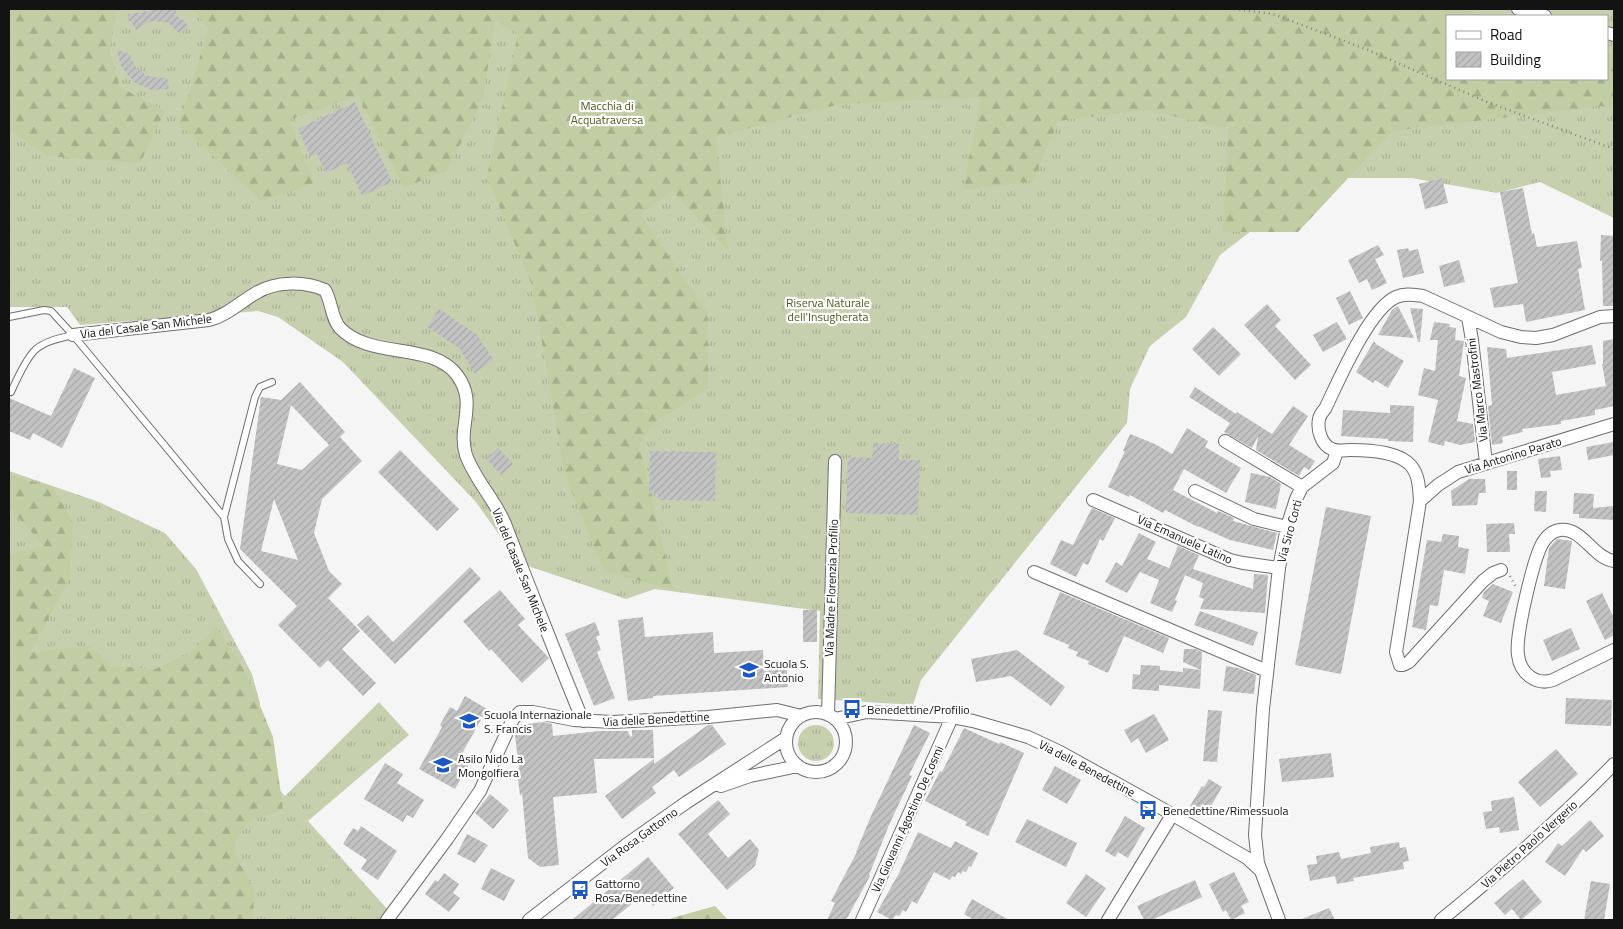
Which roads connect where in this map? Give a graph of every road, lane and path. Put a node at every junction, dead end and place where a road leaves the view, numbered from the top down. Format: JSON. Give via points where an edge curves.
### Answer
{"nodes":[{"id":1,"x":1234,"y":9,"type":"edge"},
{"id":2,"x":1518,"y":9,"type":"edge"},
{"id":3,"x":1541,"y":15,"type":"edge"},
{"id":4,"x":1614,"y":149,"type":"edge"},
{"id":5,"x":1614,"y":316,"type":"edge"},
{"id":6,"x":9,"y":317,"type":"edge"},
{"id":7,"x":1468,"y":317,"type":"junction"},
{"id":8,"x":73,"y":335,"type":"junction"},
{"id":9,"x":272,"y":382,"type":"dead end"},
{"id":10,"x":11,"y":392,"type":"dead end"},
{"id":11,"x":1614,"y":424,"type":"edge"},
{"id":12,"x":1225,"y":442,"type":"dead end"},
{"id":13,"x":1338,"y":451,"type":"junction"},
{"id":14,"x":835,"y":460,"type":"dead end"},
{"id":15,"x":1486,"y":463,"type":"junction"},
{"id":16,"x":1302,"y":487,"type":"junction"},
{"id":17,"x":1195,"y":491,"type":"dead end"},
{"id":18,"x":1093,"y":500,"type":"dead end"},
{"id":19,"x":1420,"y":501,"type":"junction"},
{"id":20,"x":224,"y":517,"type":"junction"},
{"id":21,"x":1287,"y":527,"type":"junction"},
{"id":22,"x":1614,"y":561,"type":"edge"},
{"id":23,"x":1279,"y":568,"type":"junction"},
{"id":24,"x":1501,"y":570,"type":"joint"},
{"id":25,"x":1034,"y":572,"type":"dead end"},
{"id":26,"x":260,"y":584,"type":"dead end"},
{"id":27,"x":1516,"y":587,"type":"dead end"},
{"id":28,"x":1614,"y":650,"type":"edge"},
{"id":29,"x":1267,"y":670,"type":"junction"},
{"id":30,"x":801,"y":716,"type":"junction"},
{"id":31,"x":832,"y":717,"type":"junction"},
{"id":32,"x":952,"y":717,"type":"junction"},
{"id":33,"x":583,"y":721,"type":"junction"},
{"id":34,"x":786,"y":738,"type":"junction"},
{"id":35,"x":1614,"y":764,"type":"edge"},
{"id":36,"x":798,"y":766,"type":"junction"},
{"id":37,"x":702,"y":792,"type":"junction"},
{"id":38,"x":1172,"y":815,"type":"junction"},
{"id":39,"x":1261,"y":871,"type":"junction"},
{"id":40,"x":386,"y":920,"type":"edge"},
{"id":41,"x":529,"y":920,"type":"edge"},
{"id":42,"x":862,"y":920,"type":"edge"},
{"id":43,"x":1108,"y":920,"type":"edge"},
{"id":44,"x":1280,"y":920,"type":"edge"},
{"id":45,"x":1441,"y":920,"type":"edge"}],
"edges":[{"from":1,"to":4,"type":"path","via":[[1273,14],[1368,50],[1487,102]]},
{"from":2,"to":3,"type":"street"},
{"from":5,"to":7,"type":"street","via":[[1600,317],[1557,334],[1530,338],[1508,334]]},
{"from":6,"to":8,"type":"lane","via":[[51,311]]},
{"from":7,"to":13,"type":"street","via":[[1423,296],[1410,294],[1396,297],[1385,305],[1363,333],[1319,417],[1322,440]]},
{"from":7,"to":15,"type":"street","name":"Via Marco Mastrofini"},
{"from":8,"to":10,"type":"lane","via":[[51,340],[35,350]]},
{"from":8,"to":20,"type":"lane"},
{"from":8,"to":33,"type":"street","name":"Via del Casale San Michele","via":[[209,320],[225,314],[266,288],[306,285],[325,290],[339,327],[359,341],[431,357],[449,366],[459,379],[467,399],[463,436],[466,456],[504,523]]},
{"from":9,"to":20,"type":"lane","via":[[260,387],[255,396]]},
{"from":11,"to":15,"type":"street","name":"Via Antonino Parato"},
{"from":12,"to":16,"type":"street"},
{"from":13,"to":16,"type":"street","name":"Via Siro Corti","via":[[1333,463]]},
{"from":13,"to":19,"type":"street","via":[[1382,452],[1408,462],[1417,476]]},
{"from":14,"to":31,"type":"street","name":"Via Madre Florenzia Profilio"},
{"from":15,"to":19,"type":"street","name":"Via Antonino Parato","via":[[1454,474]]},
{"from":16,"to":21,"type":"street","name":"Via Siro Corti"},
{"from":17,"to":21,"type":"street","via":[[1254,518]]},
{"from":18,"to":23,"type":"street","name":"Via Emanuele Latino","via":[[1230,560]]},
{"from":19,"to":24,"type":"street","via":[[1397,644],[1396,655],[1400,665],[1409,662],[1483,581]]},
{"from":20,"to":26,"type":"lane","via":[[228,539],[238,561]]},
{"from":21,"to":23,"type":"street","name":"Via Siro Corti"},
{"from":22,"to":28,"type":"street","via":[[1602,557],[1570,531],[1557,531],[1547,537],[1535,563],[1518,651],[1526,672],[1542,682],[1553,680]]},
{"from":23,"to":29,"type":"street","name":"Via Siro Corti"},
{"from":24,"to":27,"type":"path","via":[[1509,574]]},
{"from":25,"to":29,"type":"street"},
{"from":29,"to":39,"type":"street","name":"Via Siro Corti","via":[[1256,817],[1256,856]]},
{"from":30,"to":31,"type":"street","via":[[816,712]]},
{"from":30,"to":33,"type":"street","name":"Via delle Benedettine","via":[[777,710],[658,720]]},
{"from":30,"to":34,"type":"street","via":[[793,723]]},
{"from":31,"to":32,"type":"street","name":"Via delle Benedettine","via":[[867,712]]},
{"from":31,"to":36,"type":"street","via":[[842,728],[845,738],[839,761],[827,770],[816,772]]},
{"from":32,"to":38,"type":"street","name":"Via delle Benedettine","via":[[1043,743]]},
{"from":32,"to":42,"type":"street","name":"Via Giovanni Agostino De Cosmi"},
{"from":33,"to":40,"type":"street","name":"Via delle Benedettine","via":[[524,711],[515,715],[480,791]]},
{"from":34,"to":36,"type":"street","via":[[789,755]]},
{"from":34,"to":37,"type":"street","name":"Via Rosa Gattorno"},
{"from":35,"to":45,"type":"street","name":"Via Pietro Paolo Vergerio","via":[[1556,821]]},
{"from":36,"to":37,"type":"street","name":"Via Rosa Gattorno","via":[[750,776]]},
{"from":37,"to":41,"type":"street","name":"Via Rosa Gattorno","via":[[626,845]]},
{"from":38,"to":39,"type":"street","name":"Via delle Benedettine","via":[[1247,858]]},
{"from":38,"to":43,"type":"street"},
{"from":39,"to":44,"type":"street","name":"Via Siro Corti"}]}
